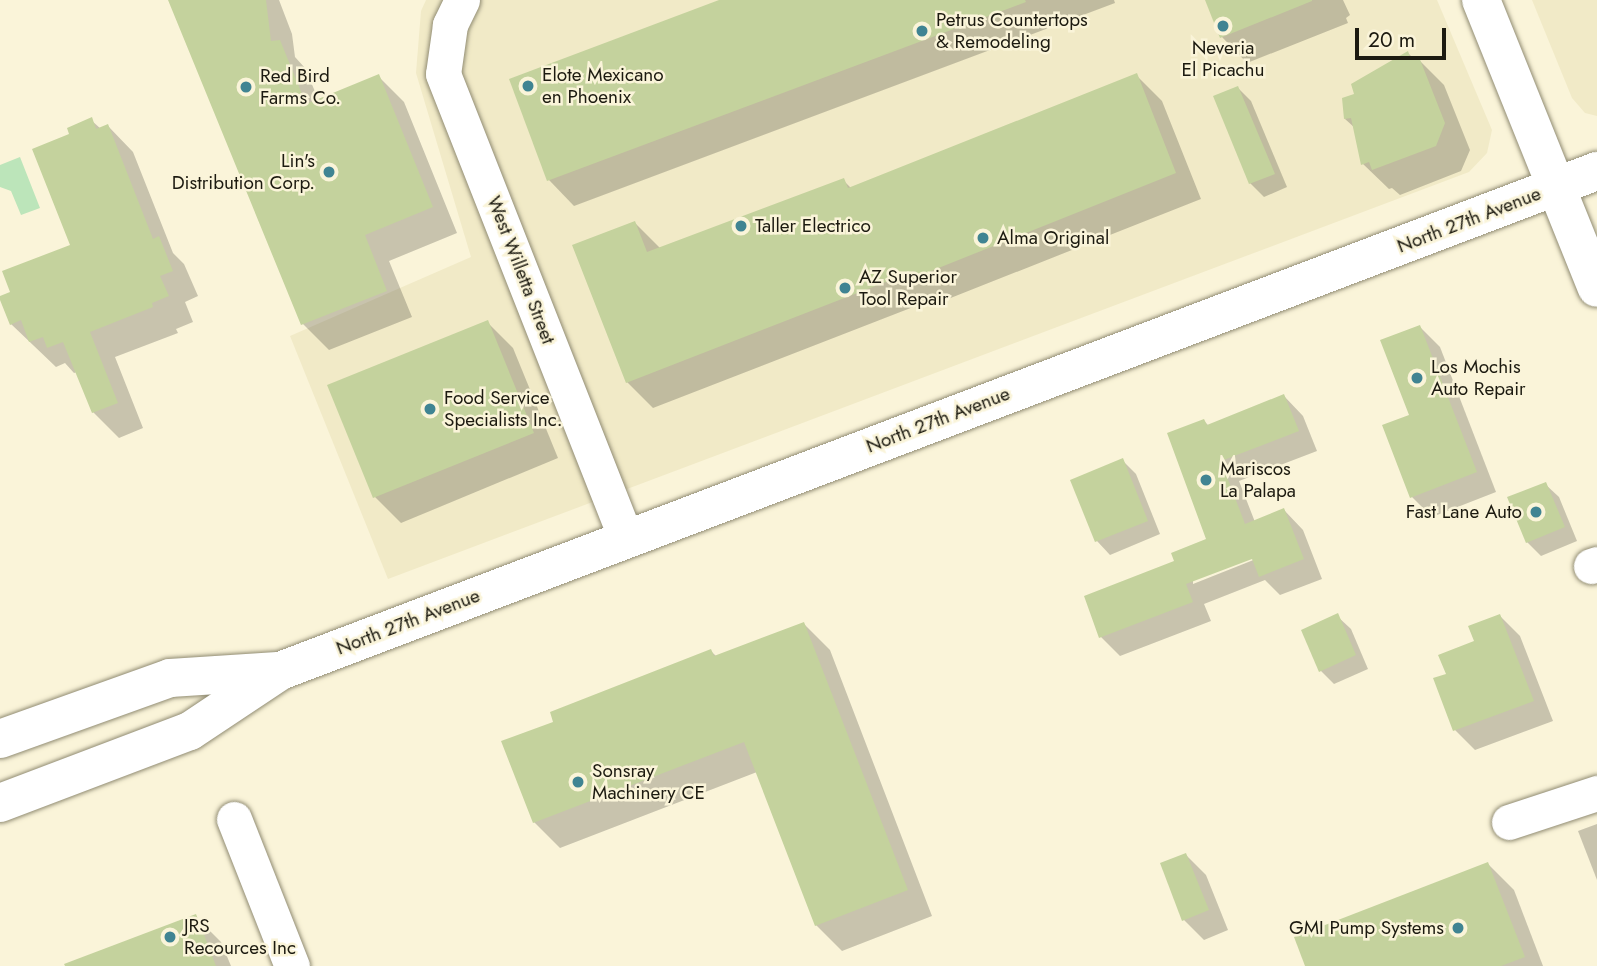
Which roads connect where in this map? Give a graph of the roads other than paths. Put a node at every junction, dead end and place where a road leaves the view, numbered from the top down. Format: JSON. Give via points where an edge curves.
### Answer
{"nodes":[{"id":1,"x":461,"y":0,"type":"edge"},
{"id":2,"x":1481,"y":0,"type":"edge"},
{"id":3,"x":1597,"y":171,"type":"edge"},
{"id":4,"x":1557,"y":187,"type":"junction"},
{"id":5,"x":1597,"y":288,"type":"edge"},
{"id":6,"x":626,"y":539,"type":"junction"},
{"id":7,"x":280,"y":671,"type":"junction"},
{"id":8,"x":0,"y":740,"type":"edge"},
{"id":9,"x":1597,"y":793,"type":"edge"},
{"id":10,"x":0,"y":803,"type":"edge"},
{"id":11,"x":234,"y":820,"type":"dead end"},
{"id":12,"x":1509,"y":822,"type":"dead end"},
{"id":13,"x":292,"y":966,"type":"edge"}],
"edges":[{"from":1,"to":6,"type":"street","name":"West Willetta Street","via":[[450,25],[443,74]]},
{"from":2,"to":4,"type":"main road"},
{"from":3,"to":4,"type":"main road","name":"North 27th Avenue"},
{"from":4,"to":5,"type":"main road"},
{"from":4,"to":6,"type":"main road","name":"North 27th Avenue"},
{"from":6,"to":7,"type":"main road","name":"North 27th Avenue"},
{"from":7,"to":8,"type":"main road","name":"North 27th Avenue","via":[[170,678]]},
{"from":7,"to":10,"type":"main road","name":"North 27th Avenue","via":[[190,731]]},
{"from":9,"to":12,"type":"street"},
{"from":11,"to":13,"type":"street"}]}
